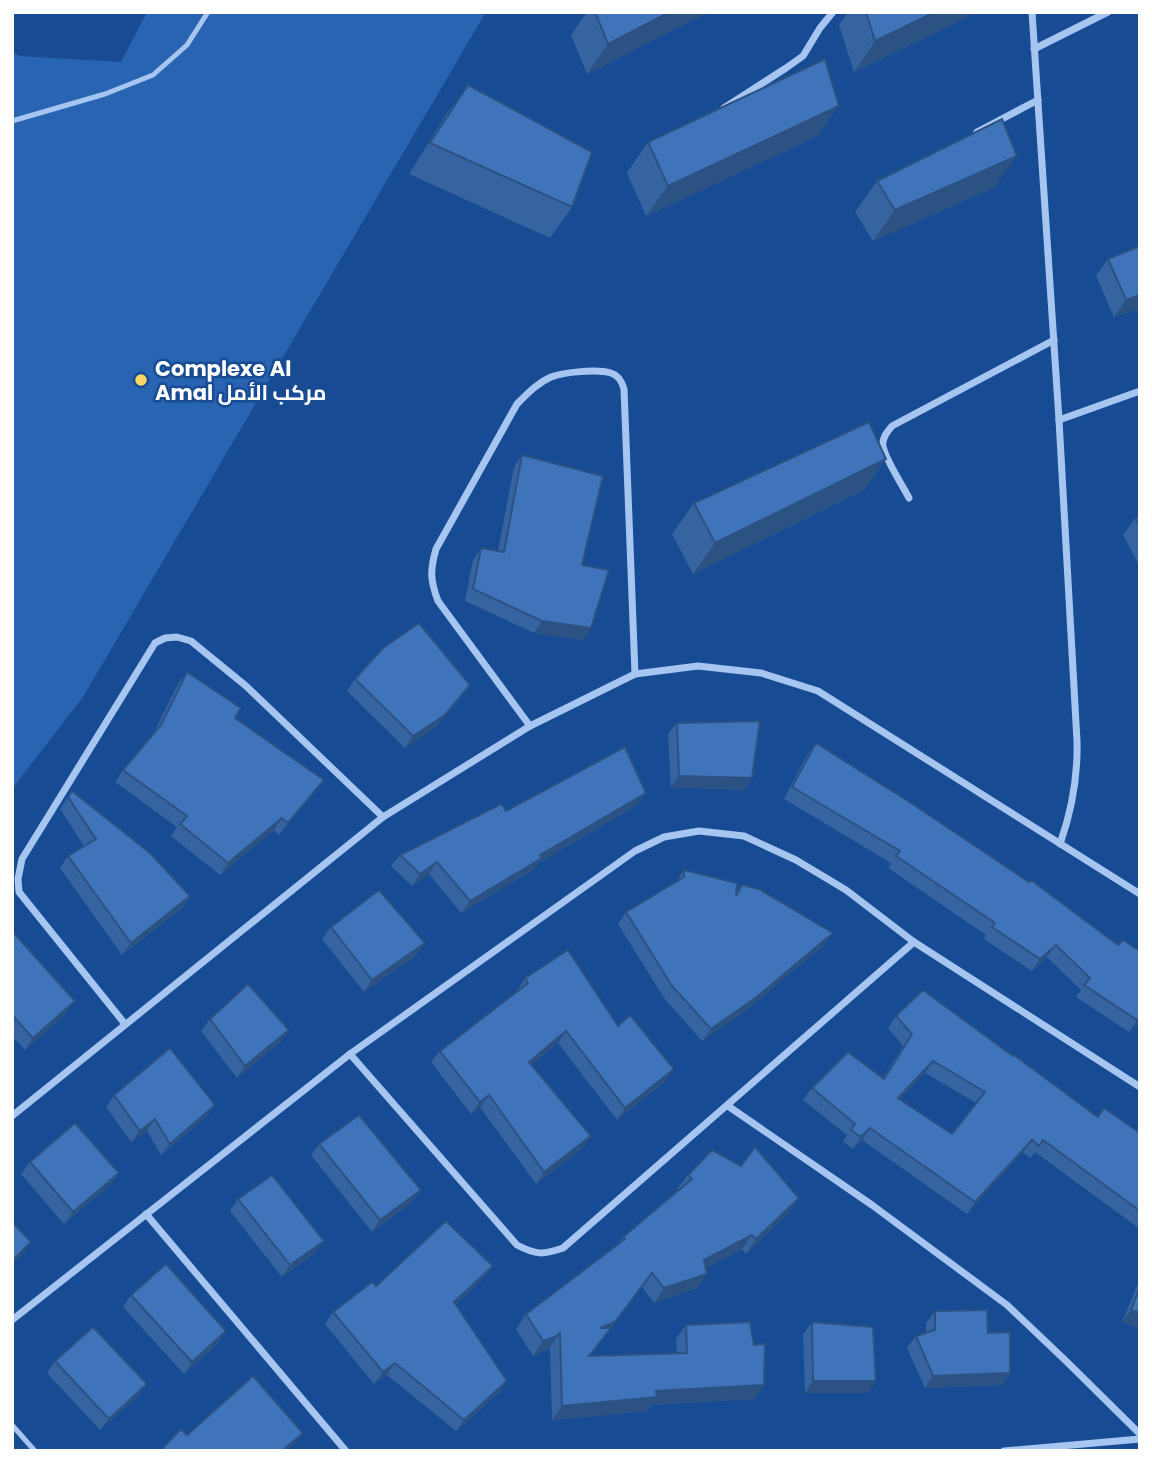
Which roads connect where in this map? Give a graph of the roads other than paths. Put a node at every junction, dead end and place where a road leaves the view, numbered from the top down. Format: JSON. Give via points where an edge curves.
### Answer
{"nodes":[{"id":1,"x":208,"y":12,"type":"edge"},
{"id":2,"x":834,"y":12,"type":"edge"},
{"id":3,"x":1032,"y":12,"type":"edge"},
{"id":4,"x":1108,"y":12,"type":"edge"},
{"id":5,"x":1034,"y":49,"type":"junction"},
{"id":6,"x":1038,"y":100,"type":"junction"},
{"id":7,"x":719,"y":111,"type":"edge"},
{"id":8,"x":12,"y":121,"type":"edge"},
{"id":9,"x":966,"y":137,"type":"edge"},
{"id":10,"x":1054,"y":340,"type":"junction"},
{"id":11,"x":1140,"y":391,"type":"edge"},
{"id":12,"x":1059,"y":420,"type":"junction"},
{"id":13,"x":909,"y":498,"type":"dead end"},
{"id":14,"x":635,"y":674,"type":"junction"},
{"id":15,"x":530,"y":726,"type":"junction"},
{"id":16,"x":383,"y":817,"type":"junction"},
{"id":17,"x":1060,"y":844,"type":"junction"},
{"id":18,"x":1140,"y":894,"type":"edge"},
{"id":19,"x":914,"y":942,"type":"junction"},
{"id":20,"x":125,"y":1024,"type":"junction"},
{"id":21,"x":350,"y":1054,"type":"junction"},
{"id":22,"x":1140,"y":1087,"type":"edge"},
{"id":23,"x":728,"y":1106,"type":"junction"},
{"id":24,"x":12,"y":1116,"type":"edge"},
{"id":25,"x":146,"y":1214,"type":"junction"},
{"id":26,"x":12,"y":1320,"type":"edge"},
{"id":27,"x":12,"y":1425,"type":"edge"},
{"id":28,"x":1140,"y":1437,"type":"edge"},
{"id":29,"x":35,"y":1451,"type":"edge"},
{"id":30,"x":346,"y":1451,"type":"edge"},
{"id":31,"x":1004,"y":1451,"type":"edge"}],
"edges":[{"from":1,"to":8,"type":"lane","via":[[187,45],[153,75]]},
{"from":2,"to":7,"type":"street","via":[[803,56]]},
{"from":3,"to":5,"type":"street"},
{"from":4,"to":5,"type":"street"},
{"from":5,"to":6,"type":"street"},
{"from":6,"to":9,"type":"street"},
{"from":6,"to":10,"type":"street"},
{"from":10,"to":12,"type":"street"},
{"from":10,"to":13,"type":"street","via":[[892,426],[883,445]]},
{"from":11,"to":12,"type":"street"},
{"from":12,"to":17,"type":"street","via":[[1077,767]]},
{"from":14,"to":15,"type":"street"},
{"from":14,"to":15,"type":"street","via":[[624,389],[612,373],[580,371],[551,377],[517,404],[436,549],[431,569],[438,601]]},
{"from":14,"to":17,"type":"street","via":[[698,666],[761,673],[818,691]]},
{"from":15,"to":16,"type":"street"},
{"from":16,"to":20,"type":"street"},
{"from":16,"to":20,"type":"street","via":[[246,686],[191,641],[177,637],[155,643],[22,859],[18,880],[19,892]]},
{"from":17,"to":18,"type":"street"},
{"from":19,"to":21,"type":"street","via":[[846,890],[744,836],[699,831],[664,837],[635,851]]},
{"from":19,"to":22,"type":"street"},
{"from":19,"to":23,"type":"street"},
{"from":20,"to":24,"type":"street"},
{"from":21,"to":23,"type":"street","via":[[517,1245],[533,1253],[563,1248]]},
{"from":21,"to":25,"type":"street"},
{"from":23,"to":28,"type":"street","via":[[1006,1305]]},
{"from":25,"to":26,"type":"street"},
{"from":25,"to":30,"type":"street"},
{"from":27,"to":29,"type":"lane"},
{"from":28,"to":31,"type":"street"}]}
